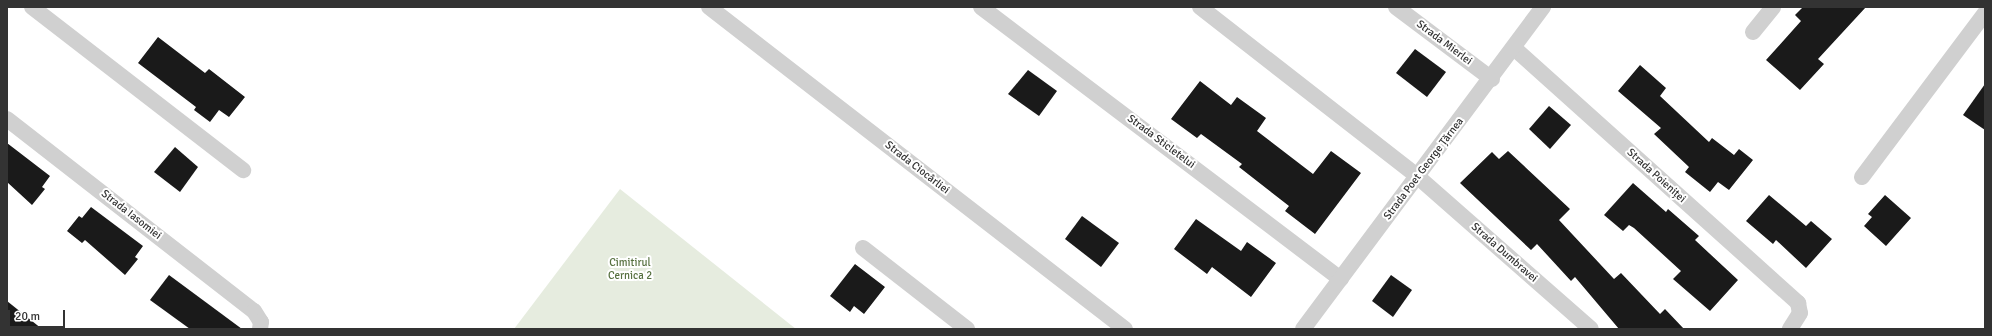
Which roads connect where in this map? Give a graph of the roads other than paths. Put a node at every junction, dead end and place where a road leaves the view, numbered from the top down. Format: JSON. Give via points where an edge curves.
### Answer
{"nodes":[{"id":1,"x":32,"y":7,"type":"edge"},
{"id":2,"x":708,"y":7,"type":"edge"},
{"id":3,"x":981,"y":7,"type":"edge"},
{"id":4,"x":1200,"y":7,"type":"edge"},
{"id":5,"x":1396,"y":7,"type":"edge"},
{"id":6,"x":1544,"y":7,"type":"edge"},
{"id":7,"x":1773,"y":7,"type":"edge"},
{"id":8,"x":1985,"y":13,"type":"edge"},
{"id":9,"x":1753,"y":32,"type":"dead end"},
{"id":10,"x":1514,"y":48,"type":"junction"},
{"id":11,"x":1492,"y":79,"type":"junction"},
{"id":12,"x":7,"y":119,"type":"edge"},
{"id":13,"x":243,"y":170,"type":"dead end"},
{"id":14,"x":1418,"y":177,"type":"junction"},
{"id":15,"x":1862,"y":177,"type":"dead end"},
{"id":16,"x":863,"y":248,"type":"dead end"},
{"id":17,"x":1340,"y":279,"type":"junction"},
{"id":18,"x":260,"y":329,"type":"edge"},
{"id":19,"x":967,"y":329,"type":"edge"},
{"id":20,"x":1125,"y":329,"type":"edge"},
{"id":21,"x":1303,"y":329,"type":"edge"},
{"id":22,"x":1591,"y":329,"type":"edge"},
{"id":23,"x":1790,"y":329,"type":"edge"}],
"edges":[{"from":1,"to":13,"type":"street"},
{"from":2,"to":20,"type":"street","name":"Strada Ciocârliei"},
{"from":3,"to":17,"type":"street","name":"Strada Sticletelui"},
{"from":4,"to":14,"type":"street","name":"Strada Dumbravei"},
{"from":5,"to":11,"type":"street","name":"Strada Mierlei"},
{"from":6,"to":10,"type":"street","name":"Strada Poet George Țărnea"},
{"from":7,"to":9,"type":"street"},
{"from":8,"to":15,"type":"street"},
{"from":10,"to":11,"type":"street","name":"Strada Poet George Țărnea"},
{"from":10,"to":23,"type":"street","name":"Strada Poieniței","via":[[1798,303],[1800,313]]},
{"from":11,"to":14,"type":"street","name":"Strada Poet George Țărnea"},
{"from":12,"to":18,"type":"street","name":"Strada Iasomiei","via":[[254,311],[261,322]]},
{"from":14,"to":17,"type":"street","name":"Strada Poet George Țărnea"},
{"from":14,"to":22,"type":"street","name":"Strada Dumbravei"},
{"from":16,"to":19,"type":"street"},
{"from":17,"to":21,"type":"street","name":"Strada Poet George Țărnea"}]}
